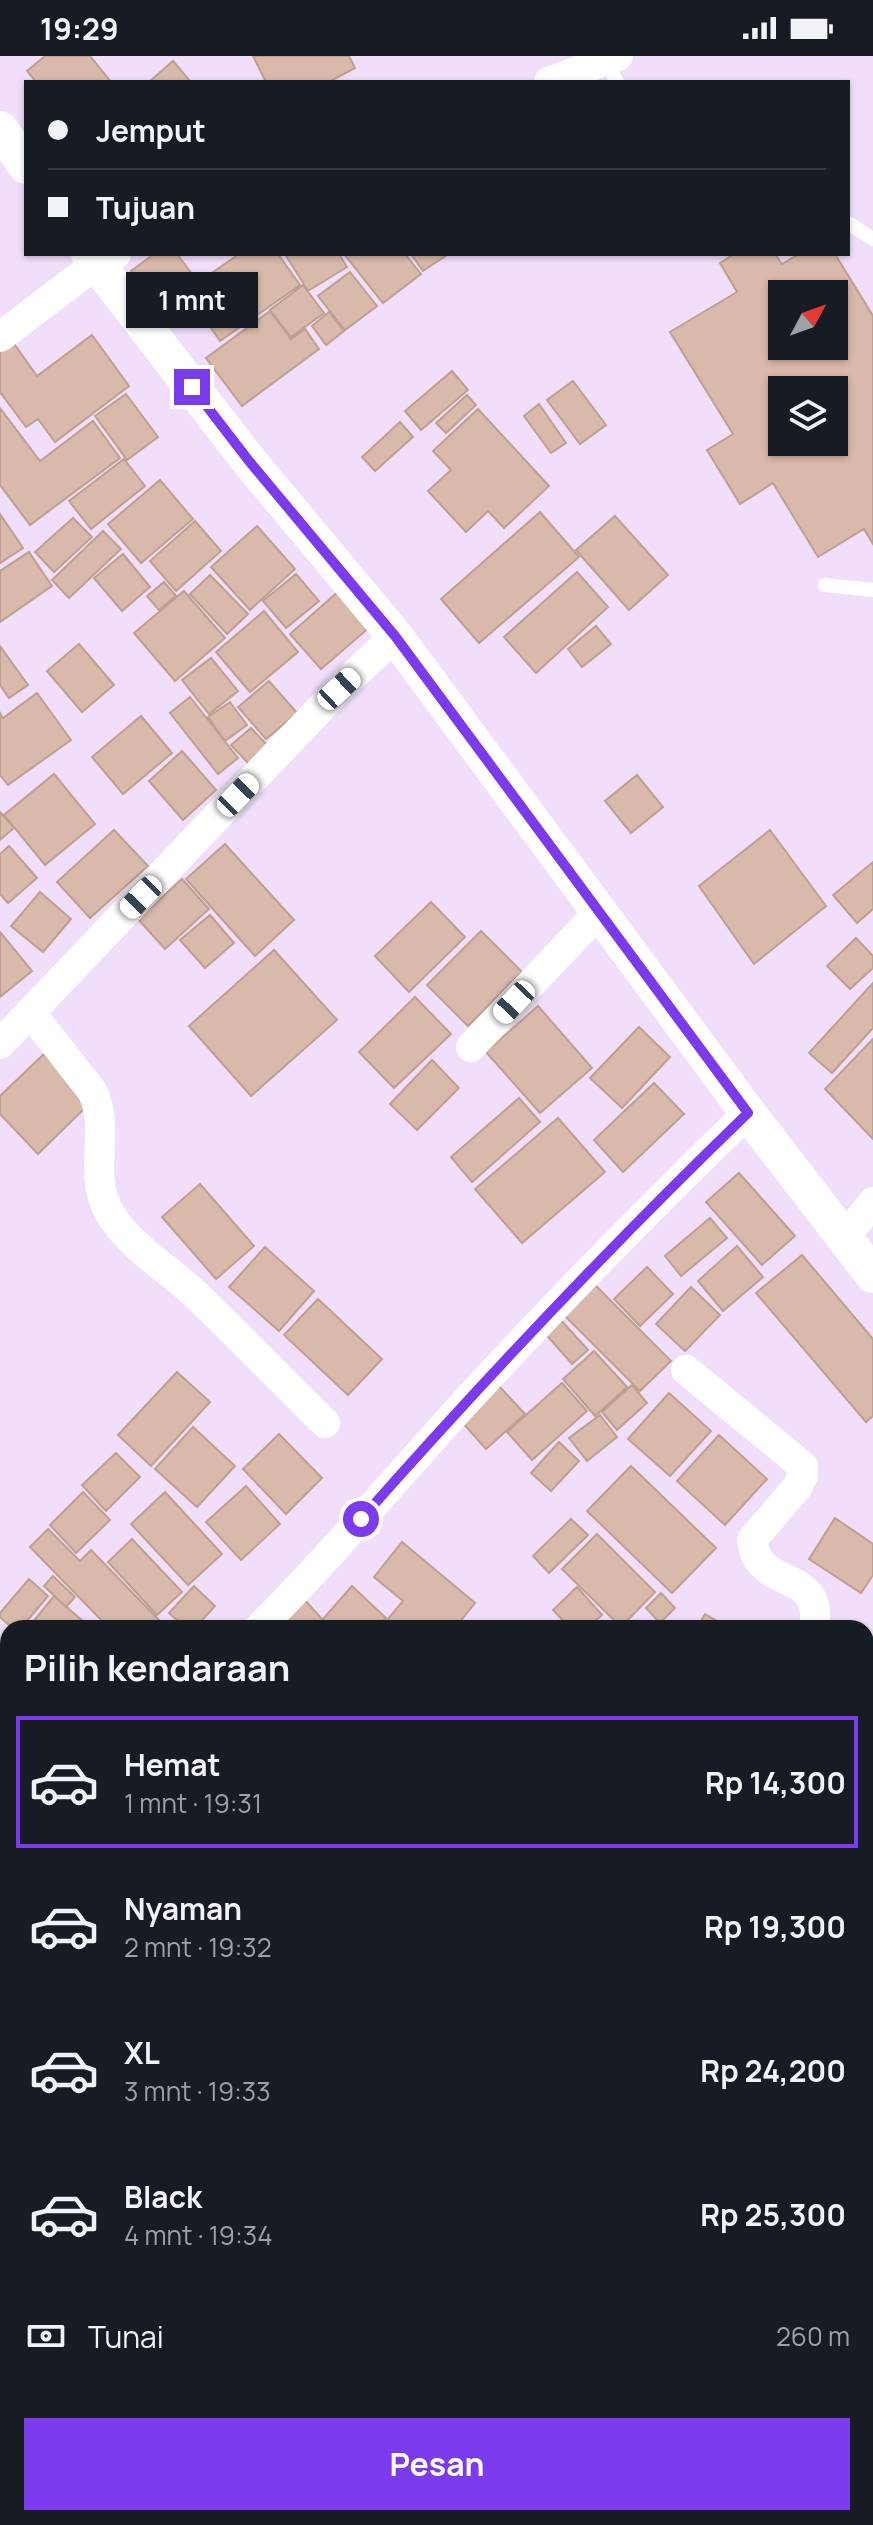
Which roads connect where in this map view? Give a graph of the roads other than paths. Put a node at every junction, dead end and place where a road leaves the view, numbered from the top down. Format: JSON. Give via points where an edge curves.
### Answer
{"nodes":[{"id":1,"x":614,"y":66,"type":"edge"},
{"id":2,"x":557,"y":80,"type":"edge"},
{"id":3,"x":0,"y":129,"type":"edge"},
{"id":4,"x":24,"y":163,"type":"edge"},
{"id":5,"x":850,"y":224,"type":"edge"},
{"id":6,"x":873,"y":239,"type":"edge"},
{"id":7,"x":101,"y":257,"type":"edge"},
{"id":8,"x":0,"y":337,"type":"edge"},
{"id":9,"x":825,"y":585,"type":"dead end"},
{"id":10,"x":873,"y":590,"type":"edge"},
{"id":11,"x":395,"y":636,"type":"junction"},
{"id":12,"x":600,"y":911,"type":"junction"},
{"id":13,"x":30,"y":1012,"type":"junction"},
{"id":14,"x":0,"y":1044,"type":"edge"},
{"id":15,"x":471,"y":1047,"type":"dead end"},
{"id":16,"x":748,"y":1113,"type":"junction"},
{"id":17,"x":873,"y":1202,"type":"edge"},
{"id":18,"x":845,"y":1237,"type":"junction"},
{"id":19,"x":873,"y":1275,"type":"edge"},
{"id":20,"x":686,"y":1370,"type":"dead end"},
{"id":21,"x":325,"y":1423,"type":"dead end"},
{"id":22,"x":267,"y":1620,"type":"edge"},
{"id":23,"x":814,"y":1620,"type":"edge"}],
"edges":[{"from":1,"to":2,"type":"street"},
{"from":3,"to":4,"type":"street"},
{"from":5,"to":6,"type":"lane"},
{"from":7,"to":8,"type":"street"},
{"from":7,"to":11,"type":"street","via":[[249,461]]},
{"from":9,"to":10,"type":"lane"},
{"from":11,"to":12,"type":"street"},
{"from":11,"to":13,"type":"street"},
{"from":12,"to":15,"type":"street"},
{"from":12,"to":16,"type":"street"},
{"from":13,"to":14,"type":"street"},
{"from":13,"to":21,"type":"street","via":[[99,1105],[100,1181],[115,1219]]},
{"from":16,"to":18,"type":"street"},
{"from":16,"to":22,"type":"street","via":[[598,1261]]},
{"from":17,"to":18,"type":"street"},
{"from":18,"to":19,"type":"street"},
{"from":20,"to":23,"type":"street","via":[[803,1466],[798,1486],[752,1540],[761,1564],[807,1593]]}]}
